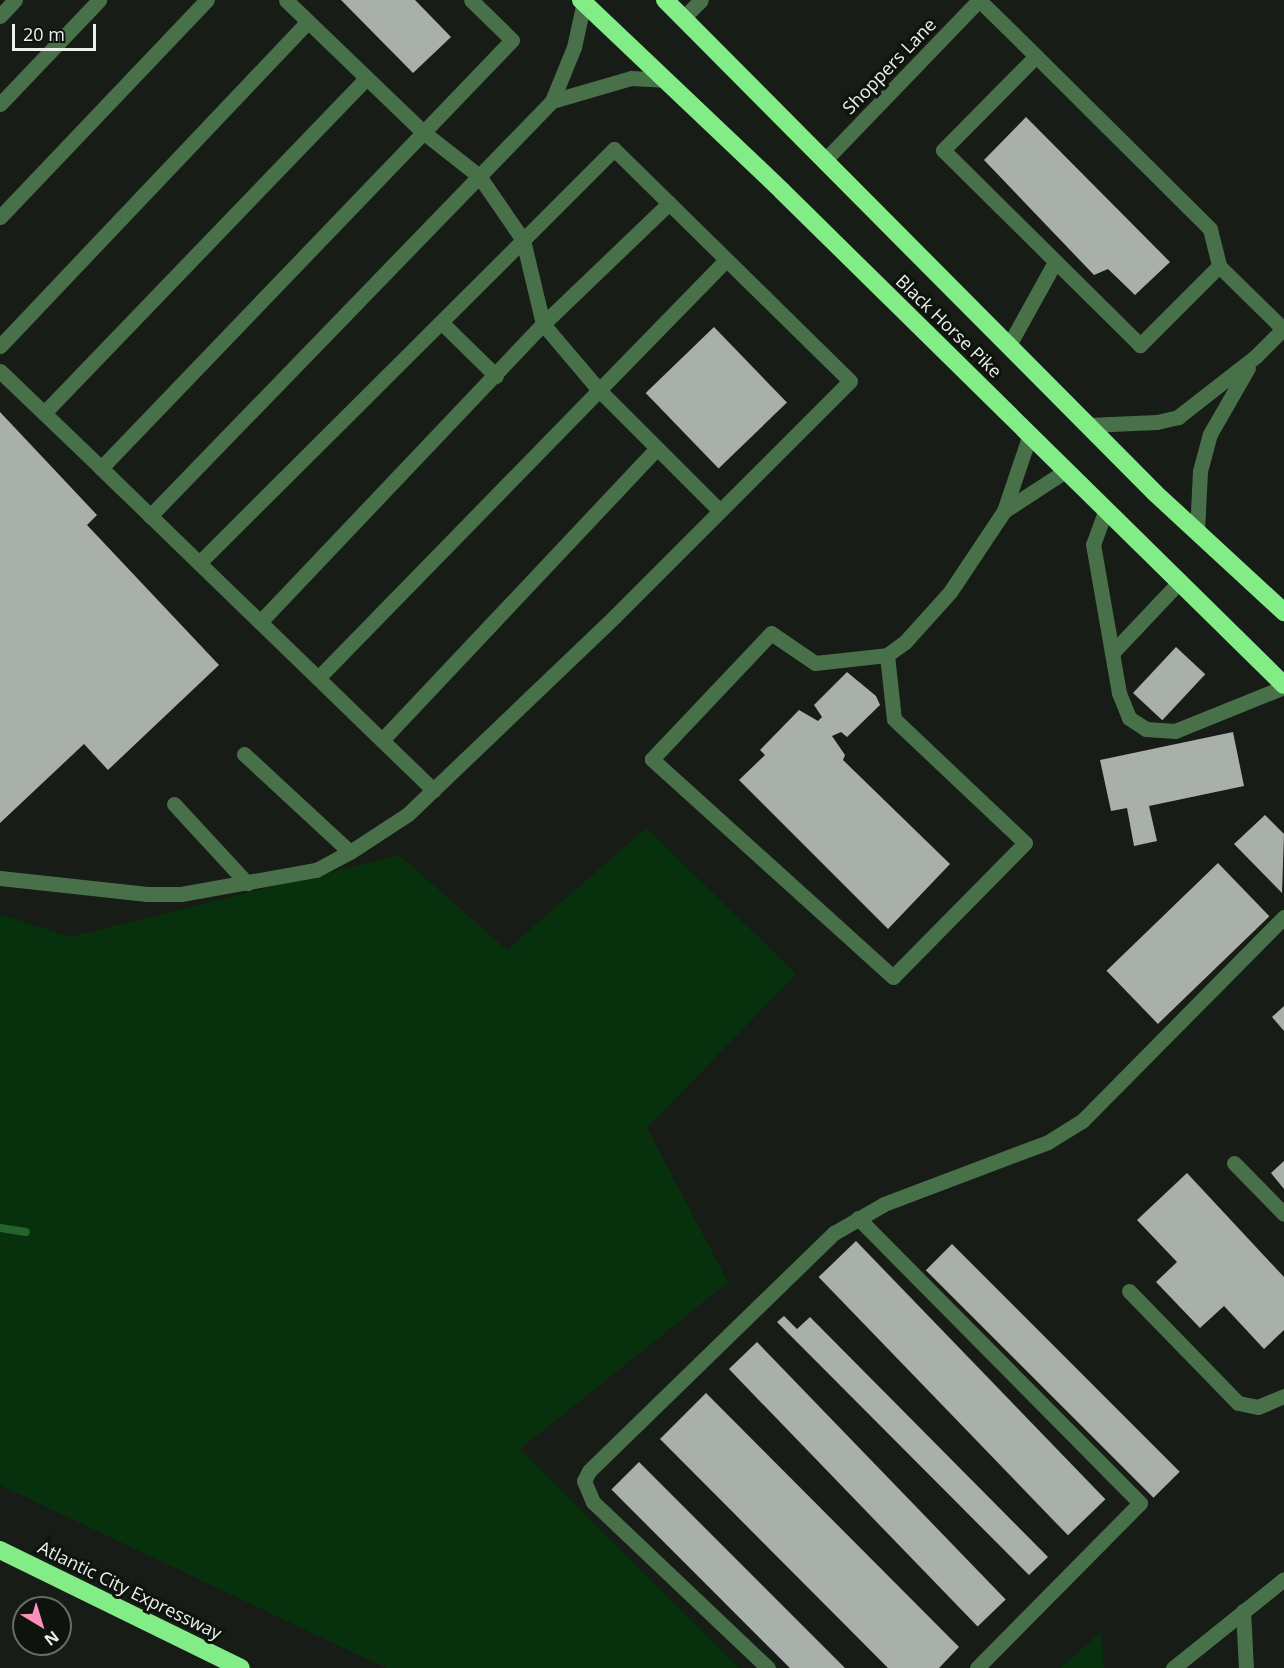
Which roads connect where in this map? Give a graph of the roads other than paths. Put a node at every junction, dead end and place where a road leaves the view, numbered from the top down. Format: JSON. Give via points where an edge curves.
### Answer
{"nodes":[{"id":1,"x":15,"y":0,"type":"edge"},
{"id":2,"x":99,"y":0,"type":"edge"},
{"id":3,"x":207,"y":0,"type":"edge"},
{"id":4,"x":286,"y":0,"type":"edge"},
{"id":5,"x":471,"y":0,"type":"edge"},
{"id":6,"x":665,"y":0,"type":"edge"},
{"id":7,"x":701,"y":0,"type":"edge"},
{"id":8,"x":979,"y":0,"type":"edge"},
{"id":9,"x":582,"y":1,"type":"edge"},
{"id":10,"x":0,"y":16,"type":"edge"},
{"id":11,"x":683,"y":18,"type":"junction"},
{"id":12,"x":308,"y":22,"type":"junction"},
{"id":13,"x":1035,"y":56,"type":"junction"},
{"id":14,"x":366,"y":78,"type":"junction"},
{"id":15,"x":665,"y":80,"type":"junction"},
{"id":16,"x":552,"y":101,"type":"junction"},
{"id":17,"x":0,"y":104,"type":"edge"},
{"id":18,"x":423,"y":132,"type":"junction"},
{"id":19,"x":826,"y":159,"type":"junction"},
{"id":20,"x":478,"y":176,"type":"junction"},
{"id":21,"x":669,"y":203,"type":"junction"},
{"id":22,"x":0,"y":217,"type":"edge"},
{"id":23,"x":523,"y":240,"type":"junction"},
{"id":24,"x":726,"y":260,"type":"junction"},
{"id":25,"x":1055,"y":262,"type":"junction"},
{"id":26,"x":1219,"y":266,"type":"junction"},
{"id":27,"x":441,"y":322,"type":"junction"},
{"id":28,"x":543,"y":324,"type":"junction"},
{"id":29,"x":1284,"y":328,"type":"edge"},
{"id":30,"x":1009,"y":345,"type":"junction"},
{"id":31,"x":0,"y":346,"type":"edge"},
{"id":32,"x":1256,"y":356,"type":"junction"},
{"id":33,"x":0,"y":371,"type":"edge"},
{"id":34,"x":496,"y":376,"type":"junction"},
{"id":35,"x":599,"y":390,"type":"junction"},
{"id":36,"x":44,"y":413,"type":"junction"},
{"id":37,"x":1088,"y":425,"type":"junction"},
{"id":38,"x":1030,"y":434,"type":"junction"},
{"id":39,"x":657,"y":448,"type":"junction"},
{"id":40,"x":101,"y":468,"type":"junction"},
{"id":41,"x":1067,"y":470,"type":"junction"},
{"id":42,"x":718,"y":509,"type":"junction"},
{"id":43,"x":1106,"y":509,"type":"junction"},
{"id":44,"x":1004,"y":511,"type":"junction"},
{"id":45,"x":150,"y":516,"type":"junction"},
{"id":46,"x":1197,"y":532,"type":"junction"},
{"id":47,"x":199,"y":563,"type":"junction"},
{"id":48,"x":1180,"y":581,"type":"junction"},
{"id":49,"x":1284,"y":612,"type":"edge"},
{"id":50,"x":260,"y":622,"type":"junction"},
{"id":51,"x":1112,"y":653,"type":"junction"},
{"id":52,"x":887,"y":655,"type":"junction"},
{"id":53,"x":318,"y":678,"type":"junction"},
{"id":54,"x":1284,"y":686,"type":"edge"},
{"id":55,"x":382,"y":740,"type":"junction"},
{"id":56,"x":244,"y":754,"type":"dead end"},
{"id":57,"x":433,"y":790,"type":"junction"},
{"id":58,"x":174,"y":804,"type":"dead end"},
{"id":59,"x":350,"y":852,"type":"junction"},
{"id":60,"x":0,"y":878,"type":"edge"},
{"id":61,"x":247,"y":883,"type":"junction"},
{"id":62,"x":1284,"y":917,"type":"edge"},
{"id":63,"x":1234,"y":1163,"type":"dead end"},
{"id":64,"x":1284,"y":1214,"type":"edge"},
{"id":65,"x":858,"y":1218,"type":"junction"},
{"id":66,"x":1128,"y":1291,"type":"dead end"},
{"id":67,"x":1284,"y":1396,"type":"edge"},
{"id":68,"x":0,"y":1550,"type":"edge"},
{"id":69,"x":1284,"y":1579,"type":"edge"},
{"id":70,"x":1243,"y":1611,"type":"junction"},
{"id":71,"x":241,"y":1668,"type":"edge"},
{"id":72,"x":768,"y":1668,"type":"edge"},
{"id":73,"x":976,"y":1668,"type":"edge"},
{"id":74,"x":1173,"y":1668,"type":"edge"},
{"id":75,"x":1246,"y":1668,"type":"edge"}],
"edges":[{"from":1,"to":10,"type":"street"},
{"from":2,"to":17,"type":"street"},
{"from":3,"to":22,"type":"street"},
{"from":4,"to":12,"type":"street"},
{"from":5,"to":18,"type":"street","via":[[512,40]]},
{"from":6,"to":11,"type":"highway","name":"Black Horse Pike"},
{"from":7,"to":11,"type":"street"},
{"from":8,"to":13,"type":"street"},
{"from":8,"to":19,"type":"street","name":"Shoppers Lane"},
{"from":9,"to":15,"type":"highway","name":"Black Horse Pike"},
{"from":9,"to":16,"type":"street","via":[[574,47]]},
{"from":11,"to":19,"type":"highway","name":"Black Horse Pike"},
{"from":12,"to":14,"type":"street"},
{"from":12,"to":31,"type":"street"},
{"from":13,"to":25,"type":"street","via":[[943,150]]},
{"from":13,"to":26,"type":"street","via":[[1210,229]]},
{"from":14,"to":18,"type":"street"},
{"from":14,"to":36,"type":"street"},
{"from":15,"to":16,"type":"street","via":[[631,78]]},
{"from":15,"to":38,"type":"highway","name":"Black Horse Pike"},
{"from":16,"to":20,"type":"street"},
{"from":18,"to":20,"type":"street"},
{"from":18,"to":40,"type":"street"},
{"from":19,"to":30,"type":"highway","name":"Black Horse Pike"},
{"from":20,"to":23,"type":"street"},
{"from":20,"to":45,"type":"street"},
{"from":21,"to":23,"type":"street","via":[[614,149]]},
{"from":21,"to":24,"type":"street"},
{"from":21,"to":28,"type":"street"},
{"from":23,"to":27,"type":"street"},
{"from":23,"to":28,"type":"street"},
{"from":24,"to":35,"type":"street"},
{"from":24,"to":42,"type":"street","via":[[850,381]]},
{"from":25,"to":26,"type":"street","via":[[1140,345]]},
{"from":25,"to":30,"type":"street"},
{"from":26,"to":29,"type":"street"},
{"from":27,"to":34,"type":"street"},
{"from":27,"to":47,"type":"street"},
{"from":28,"to":34,"type":"street"},
{"from":28,"to":35,"type":"street"},
{"from":29,"to":32,"type":"street"},
{"from":30,"to":37,"type":"highway","name":"Black Horse Pike"},
{"from":32,"to":37,"type":"street","via":[[1178,417],[1157,422]]},
{"from":32,"to":46,"type":"street","via":[[1226,400],[1210,434],[1200,471]]},
{"from":33,"to":36,"type":"street"},
{"from":34,"to":50,"type":"street"},
{"from":35,"to":39,"type":"street"},
{"from":35,"to":53,"type":"street"},
{"from":36,"to":40,"type":"street"},
{"from":37,"to":46,"type":"highway","name":"Black Horse Pike"},
{"from":38,"to":41,"type":"highway","name":"Black Horse Pike"},
{"from":38,"to":44,"type":"street"},
{"from":39,"to":42,"type":"street"},
{"from":39,"to":55,"type":"street"},
{"from":40,"to":45,"type":"street"},
{"from":41,"to":43,"type":"highway","name":"Black Horse Pike"},
{"from":41,"to":44,"type":"street"},
{"from":42,"to":57,"type":"street","via":[[615,616]]},
{"from":43,"to":48,"type":"highway","name":"Black Horse Pike"},
{"from":43,"to":51,"type":"street","via":[[1094,544]]},
{"from":44,"to":52,"type":"street","via":[[950,592],[905,642]]},
{"from":45,"to":47,"type":"street"},
{"from":46,"to":49,"type":"highway","name":"Black Horse Pike"},
{"from":47,"to":50,"type":"street"},
{"from":48,"to":51,"type":"street"},
{"from":48,"to":54,"type":"highway","name":"Black Horse Pike"},
{"from":50,"to":53,"type":"street"},
{"from":51,"to":54,"type":"street","via":[[1119,693],[1129,718],[1146,729],[1175,732]]},
{"from":52,"to":52,"type":"street","via":[[815,663],[771,633],[652,759],[893,977],[1025,843],[894,719]]},
{"from":53,"to":55,"type":"street"},
{"from":55,"to":57,"type":"street"},
{"from":56,"to":59,"type":"street"},
{"from":57,"to":59,"type":"street","via":[[408,814]]},
{"from":58,"to":61,"type":"street"},
{"from":59,"to":61,"type":"street","via":[[316,870]]},
{"from":60,"to":61,"type":"street","via":[[147,894],[181,894]]},
{"from":62,"to":65,"type":"street","via":[[1082,1121],[1048,1142],[884,1204]]},
{"from":63,"to":64,"type":"street"},
{"from":65,"to":72,"type":"street","via":[[834,1233],[584,1480],[593,1502]]},
{"from":65,"to":73,"type":"street","via":[[1140,1503]]},
{"from":66,"to":67,"type":"street","via":[[1238,1402],[1258,1407]]},
{"from":68,"to":71,"type":"highway","name":"Atlantic City Expressway"},
{"from":69,"to":70,"type":"street"},
{"from":70,"to":74,"type":"street"},
{"from":70,"to":75,"type":"street"}]}
